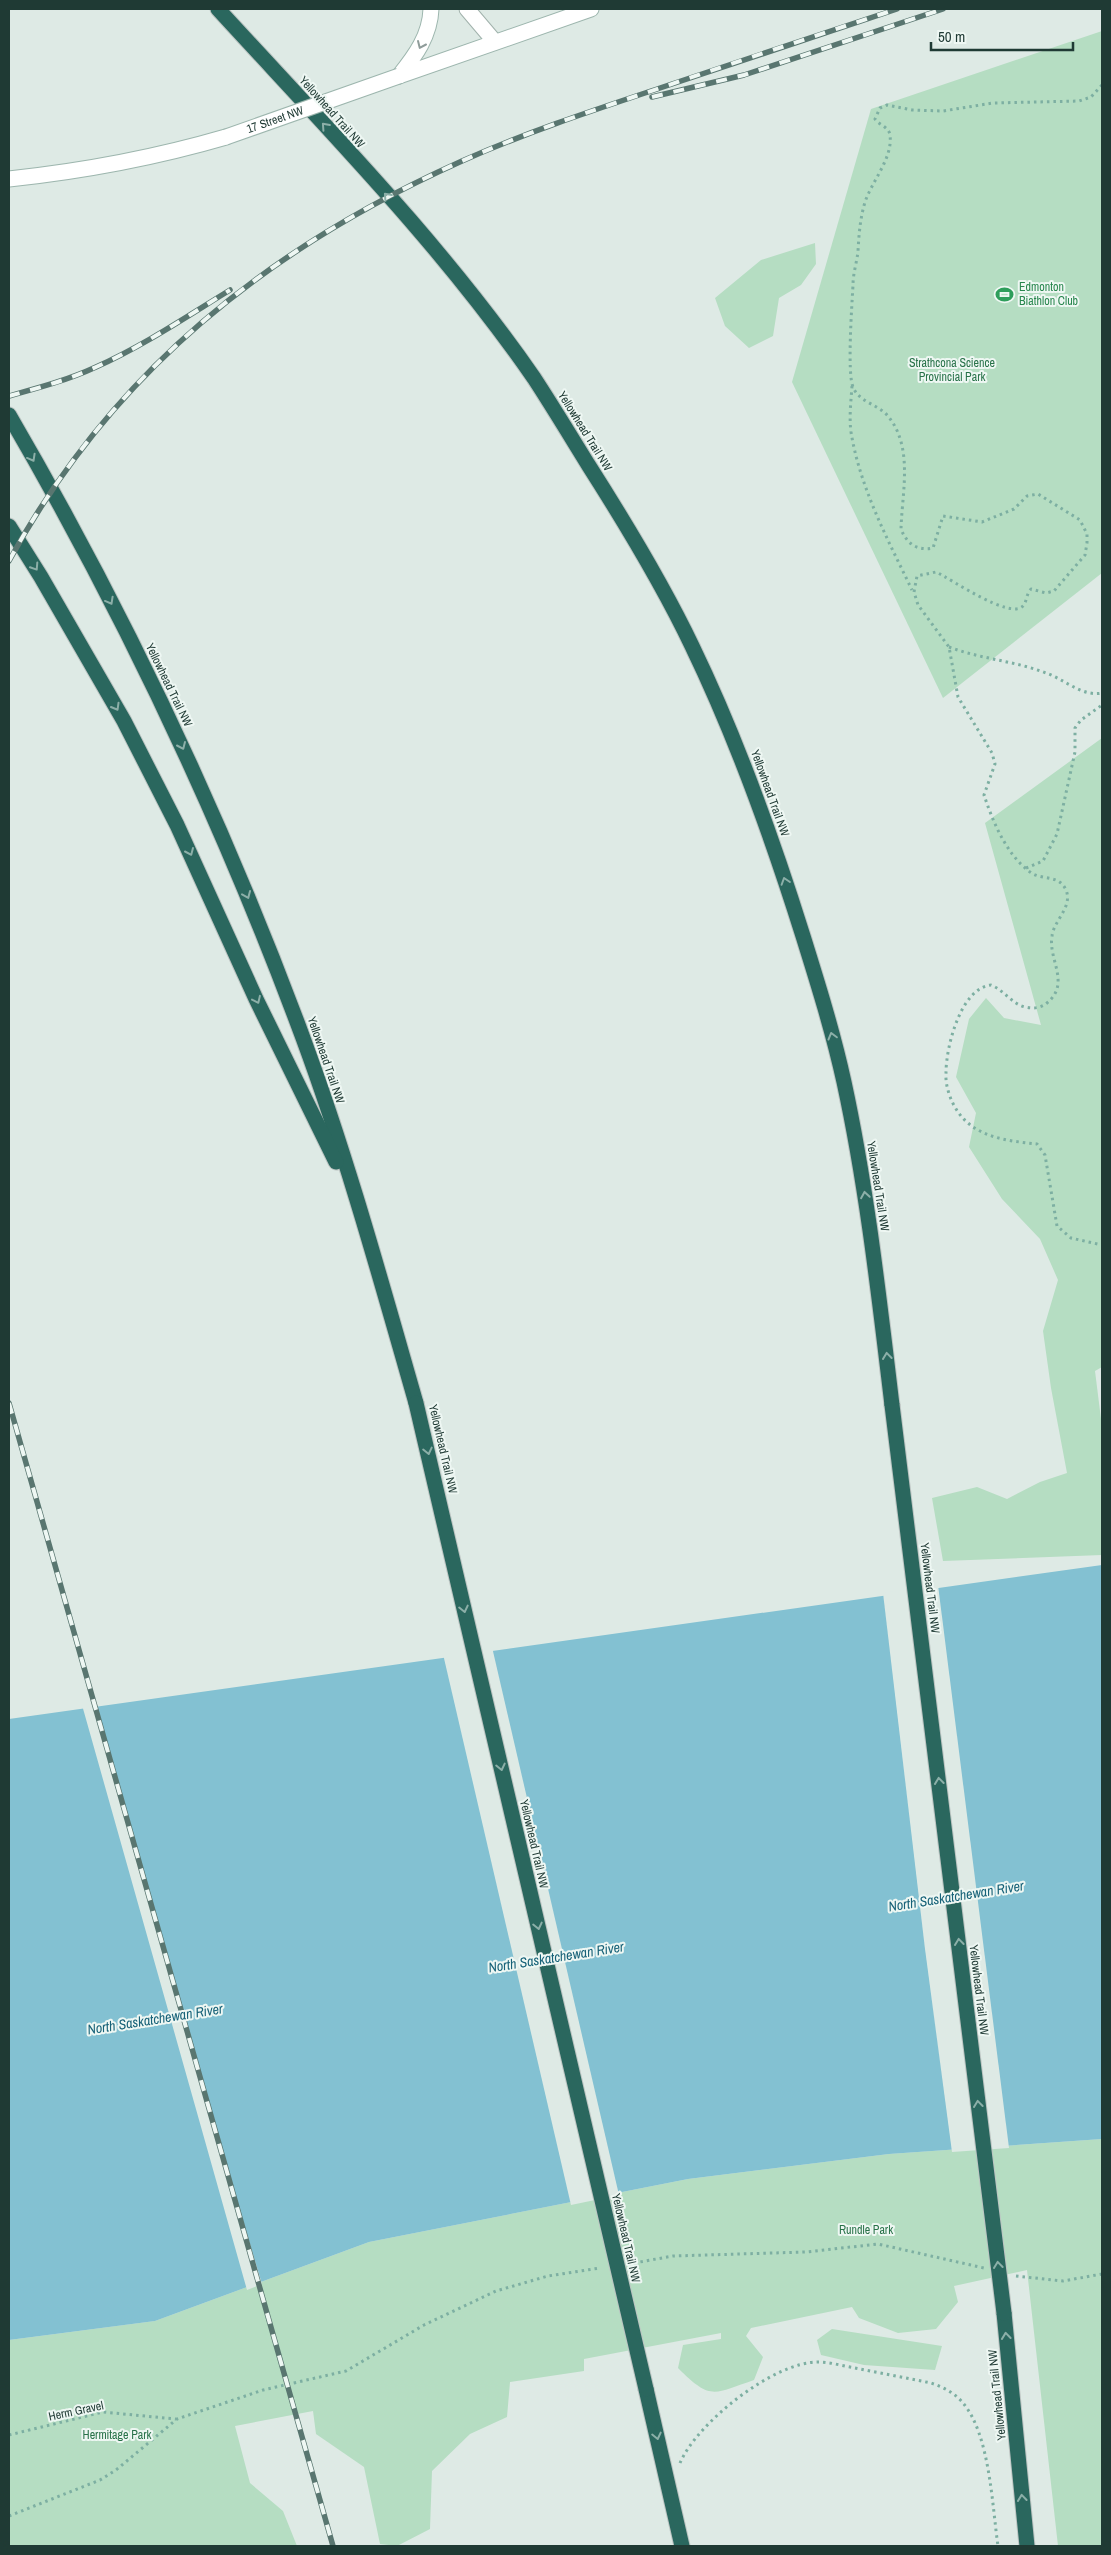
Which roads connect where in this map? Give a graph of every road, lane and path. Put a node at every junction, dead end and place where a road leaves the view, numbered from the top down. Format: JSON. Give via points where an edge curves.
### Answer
{"nodes":[{"id":1,"x":218,"y":9,"type":"edge"},
{"id":2,"x":227,"y":9,"type":"edge"},
{"id":3,"x":432,"y":9,"type":"edge"},
{"id":4,"x":467,"y":9,"type":"edge"},
{"id":5,"x":591,"y":9,"type":"edge"},
{"id":6,"x":495,"y":42,"type":"junction"},
{"id":7,"x":279,"y":75,"type":"junction"},
{"id":8,"x":399,"y":76,"type":"junction"},
{"id":9,"x":1102,"y":85,"type":"edge"},
{"id":10,"x":9,"y":179,"type":"edge"},
{"id":11,"x":852,"y":385,"type":"junction"},
{"id":12,"x":9,"y":415,"type":"edge"},
{"id":13,"x":9,"y":526,"type":"edge"},
{"id":14,"x":914,"y":593,"type":"junction"},
{"id":15,"x":949,"y":647,"type":"junction"},
{"id":16,"x":1102,"y":693,"type":"edge"},
{"id":17,"x":1102,"y":705,"type":"edge"},
{"id":18,"x":1026,"y":868,"type":"junction"},
{"id":19,"x":361,"y":1213,"type":"junction"},
{"id":20,"x":1102,"y":1245,"type":"edge"},
{"id":21,"x":631,"y":2263,"type":"dead end"},
{"id":22,"x":603,"y":2267,"type":"dead end"},
{"id":23,"x":990,"y":2270,"type":"dead end"},
{"id":24,"x":1008,"y":2274,"type":"dead end"},
{"id":25,"x":1102,"y":2274,"type":"edge"},
{"id":26,"x":177,"y":2419,"type":"junction"},
{"id":27,"x":9,"y":2435,"type":"edge"},
{"id":28,"x":669,"y":2491,"type":"junction"},
{"id":29,"x":9,"y":2516,"type":"edge"},
{"id":30,"x":682,"y":2546,"type":"edge"},
{"id":31,"x":998,"y":2546,"type":"edge"},
{"id":32,"x":1027,"y":2546,"type":"edge"}],
"edges":[{"from":1,"to":7,"type":"highway","name":"Yellowhead Trail NW"},
{"from":2,"to":7,"type":"highway"},
{"from":3,"to":8,"type":"main road","one_way":true,"via":[[420,50]]},
{"from":4,"to":6,"type":"main road"},
{"from":5,"to":6,"type":"main road","name":"17 Street NW"},
{"from":6,"to":8,"type":"main road","name":"17 Street NW"},
{"from":32,"to":7,"type":"highway","name":"Yellowhead Trail NW","one_way":true,"bridge":true,"via":[[1004,2313],[876,1271],[854,1132],[827,1015],[768,826],[736,744],[691,644],[631,532],[534,379],[475,300],[423,236]]},
{"from":8,"to":10,"type":"main road","name":"17 Street NW","bridge":true,"via":[[226,137],[163,155]]},
{"from":9,"to":11,"type":"path","via":[[1091,97],[1079,101],[993,102],[943,111],[880,108],[875,119],[890,134],[887,155],[866,199],[859,223],[852,285]]},
{"from":11,"to":14,"type":"path","via":[[850,414],[856,457],[881,525]]},
{"from":11,"to":14,"type":"path","via":[[861,398],[886,414],[902,439],[901,529],[912,546],[933,548],[943,516],[982,522],[1014,509],[1027,496],[1038,494],[1080,520],[1087,534],[1085,555],[1054,591],[1046,593],[1031,589],[1020,608],[1010,610],[970,593],[936,572],[917,576]]},
{"from":12,"to":19,"type":"highway","name":"Yellowhead Trail NW","one_way":true,"via":[[118,615],[215,820],[304,1040]]},
{"from":13,"to":19,"type":"highway","one_way":true,"via":[[129,730]]},
{"from":14,"to":15,"type":"path","via":[[926,618]]},
{"from":15,"to":16,"type":"path","via":[[1046,672],[1089,694]]},
{"from":15,"to":18,"type":"path","via":[[958,697],[992,753],[995,764],[984,795],[986,801],[1000,834]]},
{"from":17,"to":18,"type":"path","via":[[1075,728],[1075,752],[1057,834],[1043,861]]},
{"from":18,"to":20,"type":"path","via":[[1036,876],[1055,879],[1066,891],[1066,906],[1055,923],[1051,938],[1058,981],[1055,996],[1044,1006],[1034,1008],[1013,1002],[1004,991],[991,984],[975,990],[965,1003],[950,1047],[946,1074],[950,1095],[959,1113],[977,1129],[996,1139],[1037,1144],[1045,1155],[1057,1226],[1070,1238]]},
{"from":19,"to":28,"type":"highway","name":"Yellowhead Trail NW","one_way":true,"bridge":true,"via":[[416,1403]]},
{"from":21,"to":23,"type":"path","via":[[673,2256],[806,2252],[878,2244]]},
{"from":22,"to":26,"type":"path","via":[[548,2276],[496,2290],[424,2325],[346,2371],[263,2390]]},
{"from":24,"to":25,"type":"path","via":[[1027,2279],[1063,2281]]},
{"from":26,"to":27,"type":"path","name":"Herm Gravel","via":[[103,2412]]},
{"from":26,"to":29,"type":"path","via":[[100,2480]]},
{"from":28,"to":30,"type":"highway","name":"Yellowhead Trail NW"},
{"from":28,"to":31,"type":"path","via":[[681,2459],[694,2440],[729,2406],[784,2369],[824,2362],[931,2383],[943,2387],[963,2403],[983,2442]]}]}
